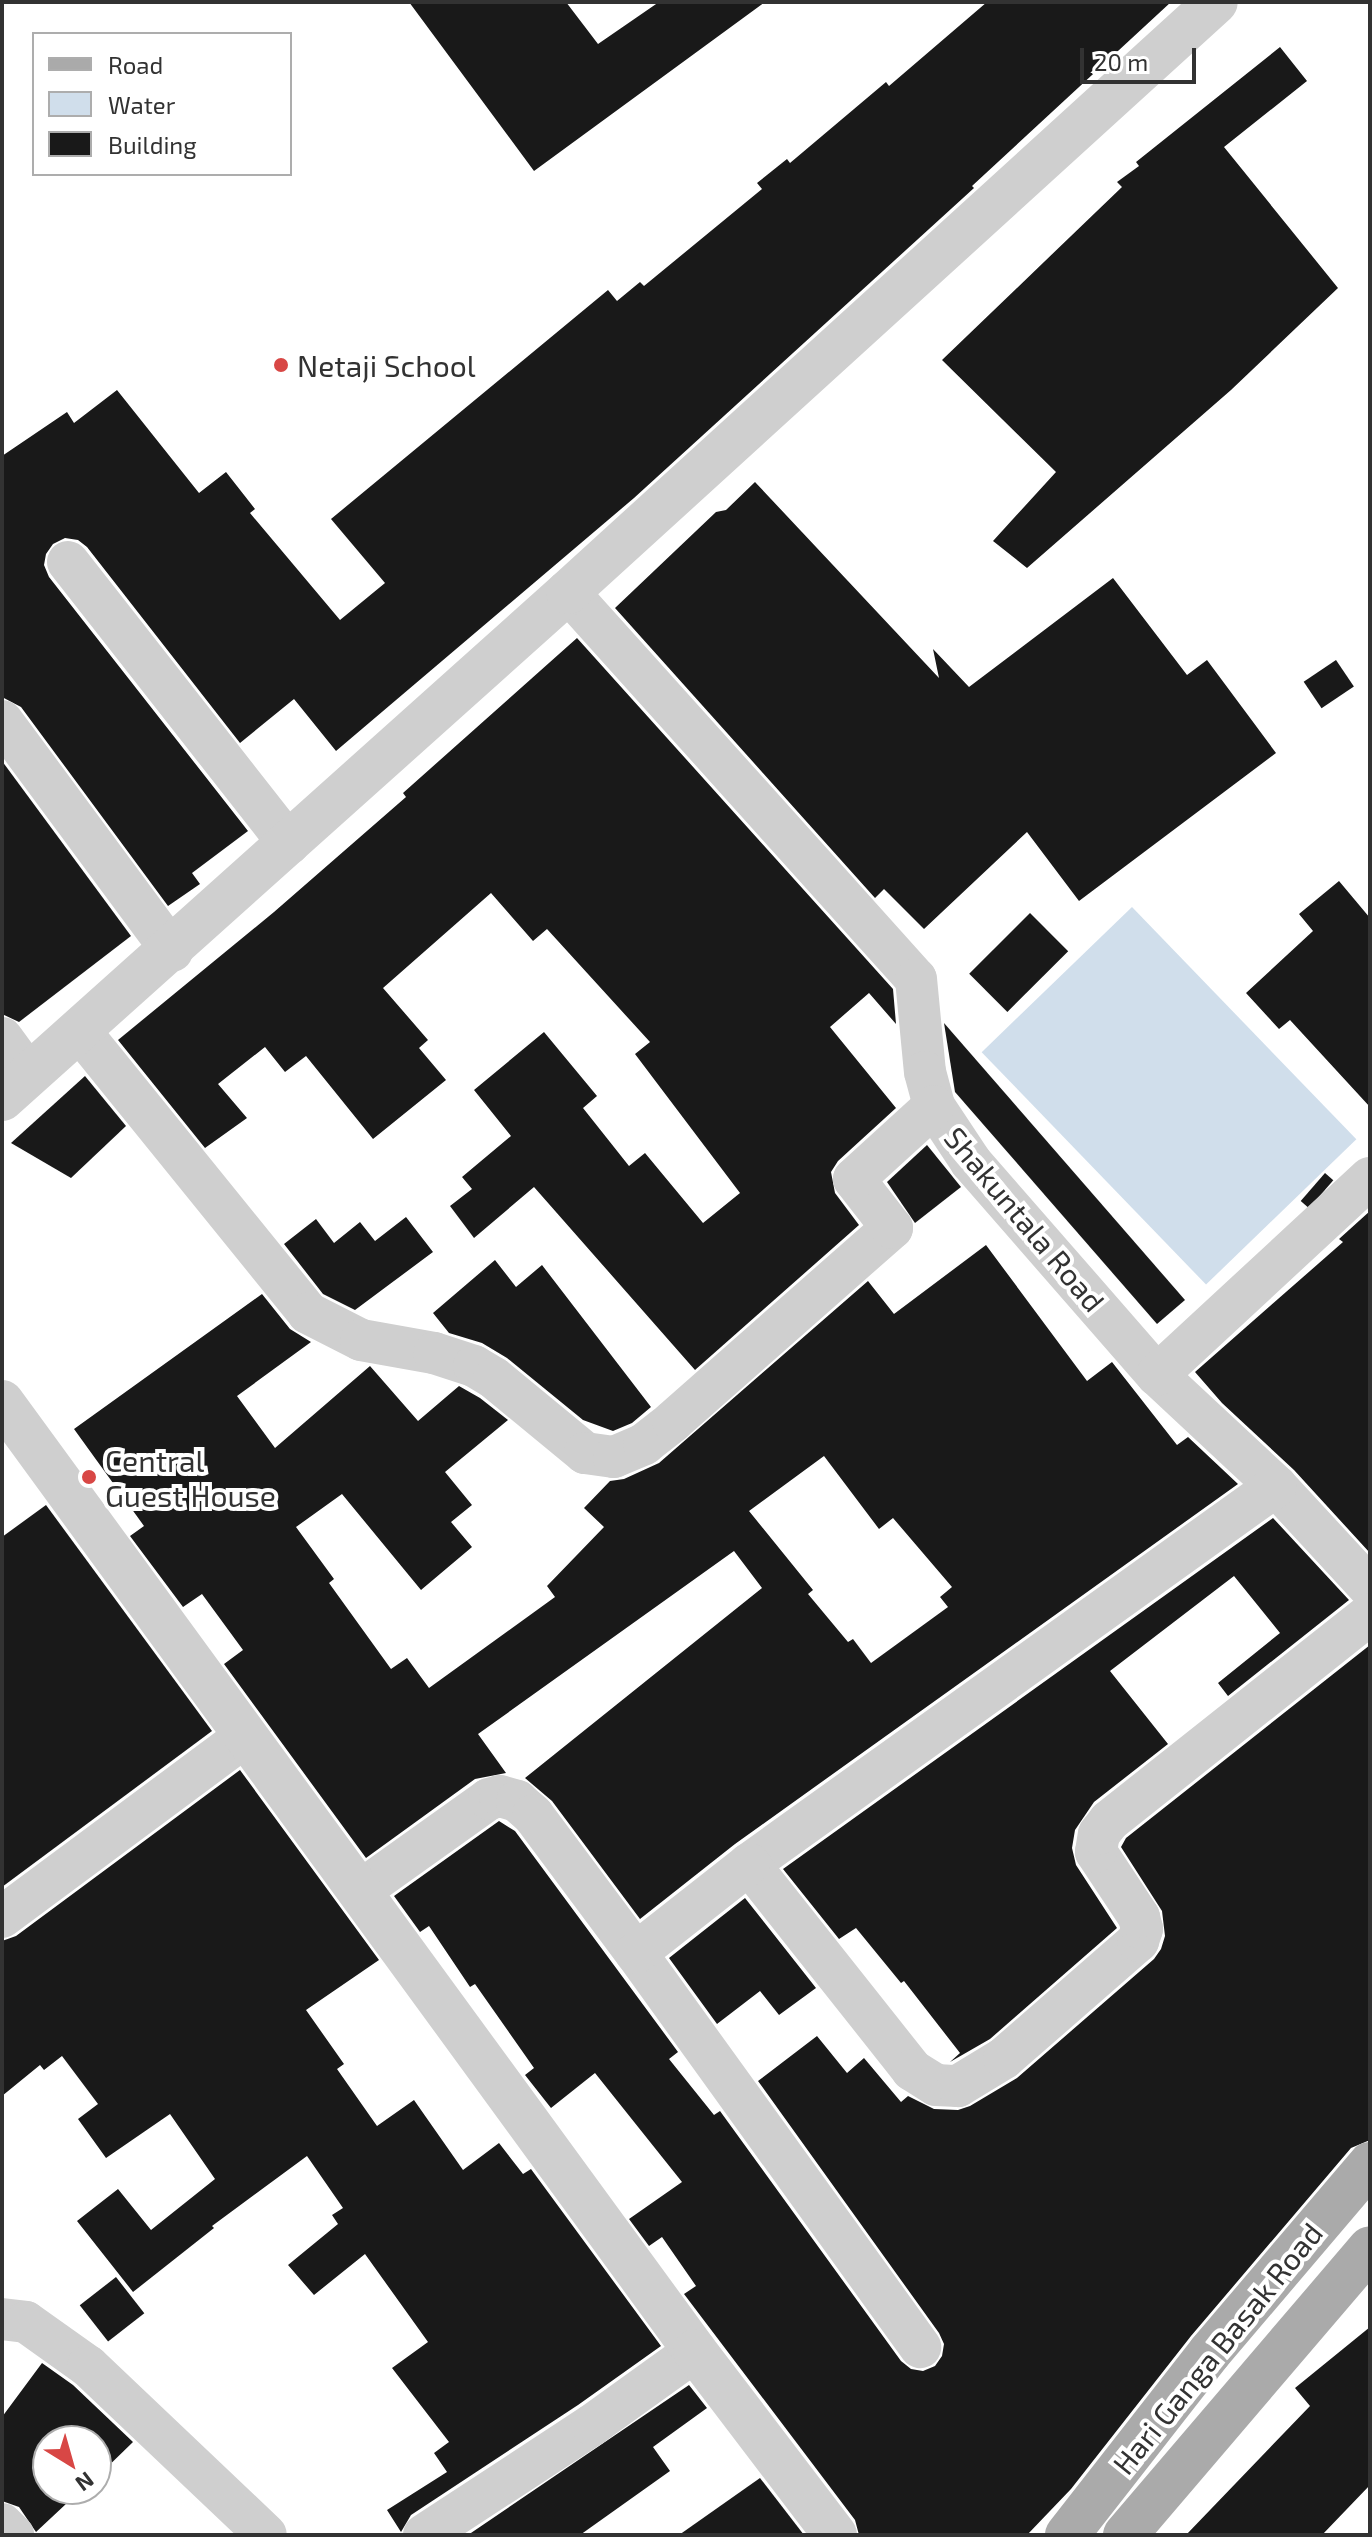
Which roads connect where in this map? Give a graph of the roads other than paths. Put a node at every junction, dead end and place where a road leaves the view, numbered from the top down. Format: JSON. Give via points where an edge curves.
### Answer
{"nodes":[{"id":1,"x":1216,"y":2,"type":"edge"},
{"id":2,"x":68,"y":562,"type":"dead end"},
{"id":3,"x":568,"y":592,"type":"junction"},
{"id":4,"x":2,"y":721,"type":"edge"},
{"id":5,"x":289,"y":844,"type":"junction"},
{"id":6,"x":172,"y":951,"type":"junction"},
{"id":7,"x":79,"y":1030,"type":"junction"},
{"id":8,"x":2,"y":1038,"type":"edge"},
{"id":9,"x":16,"y":1087,"type":"edge"},
{"id":10,"x":934,"y":1106,"type":"junction"},
{"id":11,"x":1370,"y":1178,"type":"edge"},
{"id":12,"x":1157,"y":1375,"type":"junction"},
{"id":13,"x":2,"y":1402,"type":"edge"},
{"id":14,"x":1276,"y":1486,"type":"junction"},
{"id":15,"x":1370,"y":1588,"type":"edge"},
{"id":16,"x":1370,"y":1614,"type":"edge"},
{"id":17,"x":244,"y":1737,"type":"junction"},
{"id":18,"x":749,"y":1864,"type":"junction"},
{"id":19,"x":360,"y":1891,"type":"junction"},
{"id":20,"x":2,"y":1917,"type":"edge"},
{"id":21,"x":636,"y":1953,"type":"junction"},
{"id":22,"x":1370,"y":2164,"type":"edge"},
{"id":23,"x":1370,"y":2248,"type":"edge"},
{"id":24,"x":2,"y":2319,"type":"edge"},
{"id":25,"x":920,"y":2347,"type":"dead end"},
{"id":26,"x":695,"y":2351,"type":"junction"},
{"id":27,"x":2,"y":2524,"type":"edge"},
{"id":28,"x":13,"y":2535,"type":"edge"},
{"id":29,"x":266,"y":2535,"type":"edge"},
{"id":30,"x":424,"y":2535,"type":"edge"},
{"id":31,"x":835,"y":2535,"type":"edge"},
{"id":32,"x":1067,"y":2535,"type":"edge"},
{"id":33,"x":1125,"y":2535,"type":"edge"}],
"edges":[{"from":1,"to":3,"type":"street"},
{"from":2,"to":5,"type":"street"},
{"from":3,"to":5,"type":"street"},
{"from":3,"to":10,"type":"street","name":"Shakuntala Road","via":[[916,979],[925,1072]]},
{"from":4,"to":6,"type":"street"},
{"from":5,"to":6,"type":"street"},
{"from":6,"to":7,"type":"street"},
{"from":7,"to":9,"type":"street"},
{"from":7,"to":10,"type":"street","via":[[308,1313],[361,1340],[474,1366],[585,1453],[614,1457],[644,1444],[673,1421],[892,1228],[854,1179]]},
{"from":8,"to":9,"type":"street"},
{"from":10,"to":12,"type":"street","name":"Shakuntala Road","via":[[971,1162]]},
{"from":11,"to":12,"type":"street"},
{"from":12,"to":14,"type":"street","name":"Shakuntala Road"},
{"from":13,"to":17,"type":"street"},
{"from":14,"to":15,"type":"street","name":"Shakuntala Road"},
{"from":14,"to":18,"type":"street"},
{"from":16,"to":18,"type":"street","via":[[1109,1821],[1099,1834],[1096,1852],[1139,1917],[1138,1941],[1015,2049],[958,2086],[936,2085],[912,2070]]},
{"from":17,"to":19,"type":"street"},
{"from":17,"to":20,"type":"street"},
{"from":18,"to":21,"type":"street"},
{"from":19,"to":21,"type":"street","via":[[500,1796],[517,1801],[533,1815]]},
{"from":19,"to":26,"type":"street"},
{"from":21,"to":25,"type":"street"},
{"from":22,"to":32,"type":"main road","name":"Hari Ganga Basak Road","via":[[1210,2352]]},
{"from":23,"to":33,"type":"main road","name":"Hari Ganga Basak Road"},
{"from":24,"to":29,"type":"street","via":[[26,2322],[88,2366]]},
{"from":26,"to":30,"type":"street"},
{"from":26,"to":31,"type":"street"},
{"from":27,"to":28,"type":"street"}]}
